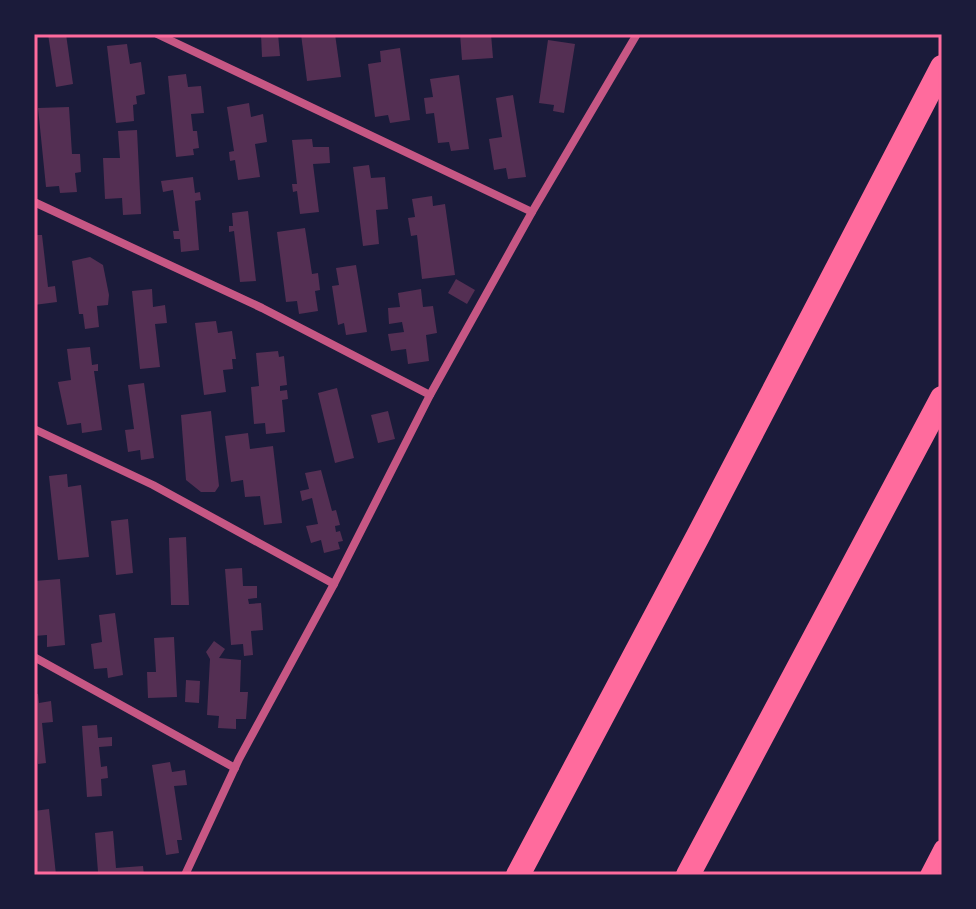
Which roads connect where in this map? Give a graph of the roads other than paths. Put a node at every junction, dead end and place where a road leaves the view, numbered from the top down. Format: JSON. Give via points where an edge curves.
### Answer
{"nodes":[{"id":1,"x":157,"y":34,"type":"edge"},
{"id":2,"x":637,"y":34,"type":"edge"},
{"id":3,"x":942,"y":67,"type":"edge"},
{"id":4,"x":34,"y":202,"type":"edge"},
{"id":5,"x":532,"y":212,"type":"junction"},
{"id":6,"x":430,"y":395,"type":"junction"},
{"id":7,"x":942,"y":398,"type":"edge"},
{"id":8,"x":34,"y":429,"type":"edge"},
{"id":9,"x":334,"y":584,"type":"junction"},
{"id":10,"x":34,"y":657,"type":"edge"},
{"id":11,"x":235,"y":768,"type":"junction"},
{"id":12,"x":942,"y":848,"type":"edge"},
{"id":13,"x":185,"y":875,"type":"edge"},
{"id":14,"x":518,"y":875,"type":"edge"},
{"id":15,"x":688,"y":875,"type":"edge"},
{"id":16,"x":928,"y":875,"type":"edge"}],
"edges":[{"from":1,"to":5,"type":"street"},
{"from":2,"to":5,"type":"street"},
{"from":3,"to":14,"type":"highway"},
{"from":4,"to":6,"type":"street","via":[[262,308]]},
{"from":5,"to":6,"type":"street"},
{"from":6,"to":9,"type":"street"},
{"from":7,"to":15,"type":"highway"},
{"from":8,"to":9,"type":"street","via":[[153,485]]},
{"from":9,"to":11,"type":"street"},
{"from":10,"to":11,"type":"street"},
{"from":11,"to":13,"type":"street"},
{"from":12,"to":16,"type":"main road"}]}
